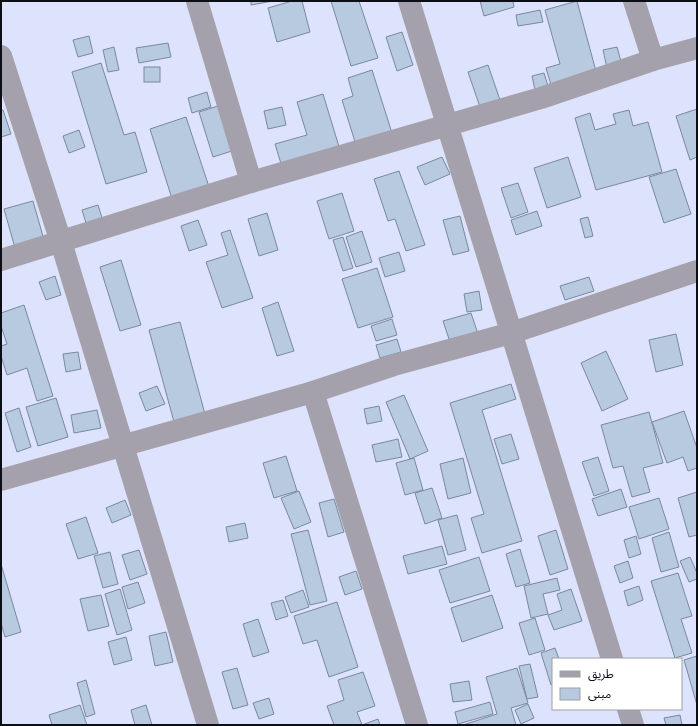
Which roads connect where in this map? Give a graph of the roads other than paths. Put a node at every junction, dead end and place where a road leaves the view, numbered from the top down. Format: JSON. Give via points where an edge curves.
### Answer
{"nodes":[{"id":1,"x":197,"y":1,"type":"edge"},
{"id":2,"x":409,"y":1,"type":"edge"},
{"id":3,"x":634,"y":1,"type":"edge"},
{"id":4,"x":697,"y":48,"type":"edge"},
{"id":5,"x":1,"y":56,"type":"edge"},
{"id":6,"x":653,"y":60,"type":"junction"},
{"id":7,"x":448,"y":125,"type":"junction"},
{"id":8,"x":251,"y":182,"type":"junction"},
{"id":9,"x":61,"y":242,"type":"junction"},
{"id":10,"x":1,"y":260,"type":"edge"},
{"id":11,"x":697,"y":271,"type":"edge"},
{"id":12,"x":511,"y":333,"type":"junction"},
{"id":13,"x":313,"y":392,"type":"junction"},
{"id":14,"x":123,"y":445,"type":"junction"},
{"id":15,"x":1,"y":480,"type":"edge"},
{"id":16,"x":612,"y":658,"type":"edge"},
{"id":17,"x":628,"y":710,"type":"edge"},
{"id":18,"x":208,"y":725,"type":"edge"},
{"id":19,"x":416,"y":725,"type":"edge"},
{"id":20,"x":633,"y":725,"type":"edge"}],
"edges":[{"from":1,"to":8,"type":"street"},
{"from":2,"to":7,"type":"street"},
{"from":3,"to":6,"type":"street"},
{"from":4,"to":6,"type":"street"},
{"from":5,"to":9,"type":"street"},
{"from":6,"to":7,"type":"street","via":[[541,98]]},
{"from":7,"to":8,"type":"street"},
{"from":7,"to":12,"type":"street"},
{"from":8,"to":9,"type":"street"},
{"from":9,"to":10,"type":"street"},
{"from":9,"to":14,"type":"street"},
{"from":11,"to":12,"type":"street"},
{"from":12,"to":13,"type":"street","via":[[394,365]]},
{"from":12,"to":16,"type":"street"},
{"from":13,"to":14,"type":"street"},
{"from":13,"to":19,"type":"street"},
{"from":14,"to":15,"type":"street"},
{"from":14,"to":18,"type":"street"},
{"from":17,"to":20,"type":"street"}]}
